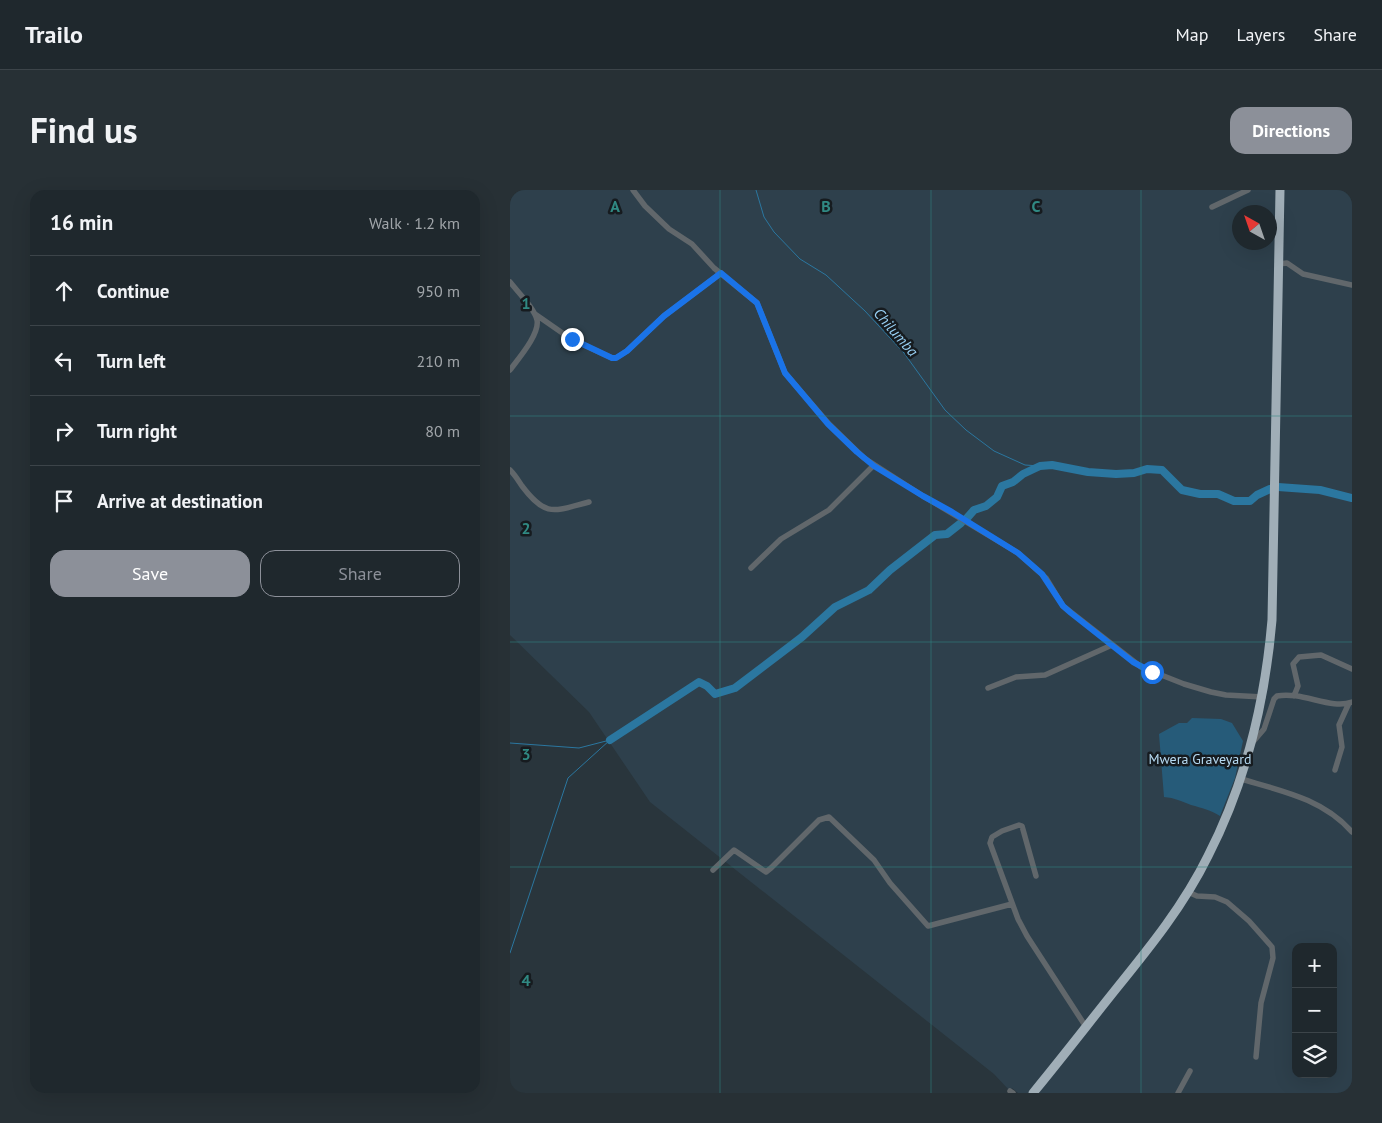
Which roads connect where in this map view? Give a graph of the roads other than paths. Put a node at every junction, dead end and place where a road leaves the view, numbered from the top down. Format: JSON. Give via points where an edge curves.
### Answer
{"nodes":[{"id":1,"x":633,"y":190,"type":"edge"},
{"id":2,"x":1248,"y":190,"type":"edge"},
{"id":3,"x":1280,"y":190,"type":"edge"},
{"id":4,"x":1212,"y":207,"type":"dead end"},
{"id":5,"x":1278,"y":264,"type":"junction"},
{"id":6,"x":721,"y":273,"type":"junction"},
{"id":7,"x":510,"y":282,"type":"edge"},
{"id":8,"x":1352,"y":285,"type":"edge"},
{"id":9,"x":535,"y":314,"type":"junction"},
{"id":10,"x":510,"y":370,"type":"edge"},
{"id":11,"x":874,"y":466,"type":"junction"},
{"id":12,"x":510,"y":470,"type":"edge"},
{"id":13,"x":589,"y":502,"type":"dead end"},
{"id":14,"x":751,"y":568,"type":"dead end"},
{"id":15,"x":1112,"y":645,"type":"junction"},
{"id":16,"x":1352,"y":669,"type":"edge"},
{"id":17,"x":988,"y":688,"type":"dead end"},
{"id":18,"x":1294,"y":696,"type":"junction"},
{"id":19,"x":1263,"y":697,"type":"junction"},
{"id":20,"x":1350,"y":703,"type":"edge"},
{"id":21,"x":1252,"y":743,"type":"junction"},
{"id":22,"x":1335,"y":770,"type":"dead end"},
{"id":23,"x":1241,"y":779,"type":"junction"},
{"id":24,"x":1352,"y":832,"type":"edge"},
{"id":25,"x":713,"y":870,"type":"dead end"},
{"id":26,"x":1036,"y":876,"type":"dead end"},
{"id":27,"x":1188,"y":892,"type":"junction"},
{"id":28,"x":1012,"y":904,"type":"junction"},
{"id":29,"x":1086,"y":1027,"type":"junction"},
{"id":30,"x":1256,"y":1057,"type":"dead end"},
{"id":31,"x":1190,"y":1071,"type":"dead end"},
{"id":32,"x":1033,"y":1093,"type":"edge"},
{"id":33,"x":1178,"y":1093,"type":"edge"}],
"edges":[{"from":1,"to":6,"type":"street","via":[[669,229],[697,248]]},
{"from":2,"to":4,"type":"street"},
{"from":3,"to":5,"type":"highway"},
{"from":5,"to":8,"type":"street","via":[[1287,264],[1303,274]]},
{"from":5,"to":19,"type":"highway","via":[[1272,620]]},
{"from":6,"to":9,"type":"street","via":[[671,310],[616,358],[572,339]]},
{"from":6,"to":11,"type":"street","via":[[757,303],[788,377],[828,424]]},
{"from":7,"to":9,"type":"street"},
{"from":9,"to":10,"type":"street","via":[[538,322],[536,333]]},
{"from":11,"to":14,"type":"street","via":[[829,510],[782,539]]},
{"from":11,"to":15,"type":"street","via":[[1018,553],[1046,578],[1063,606]]},
{"from":12,"to":13,"type":"street","via":[[543,508],[557,510]]},
{"from":15,"to":17,"type":"street","via":[[1045,675],[1016,677]]},
{"from":15,"to":19,"type":"street","via":[[1141,667],[1184,684],[1226,695]]},
{"from":16,"to":18,"type":"street","via":[[1321,655],[1299,657],[1293,664],[1298,686]]},
{"from":18,"to":20,"type":"street","via":[[1334,704]]},
{"from":18,"to":21,"type":"street","via":[[1275,697],[1264,729]]},
{"from":19,"to":21,"type":"highway"},
{"from":20,"to":22,"type":"street","via":[[1339,725],[1342,747]]},
{"from":21,"to":23,"type":"highway"},
{"from":23,"to":24,"type":"street","via":[[1314,802]]},
{"from":23,"to":27,"type":"highway","via":[[1223,826]]},
{"from":25,"to":28,"type":"street","via":[[734,850],[766,872],[819,820],[829,817],[874,860],[928,926]]},
{"from":26,"to":28,"type":"street","via":[[1022,826],[1019,824],[1002,830],[992,837],[990,843]]},
{"from":27,"to":29,"type":"highway","via":[[1160,934]]},
{"from":27,"to":30,"type":"street","via":[[1227,902],[1272,947],[1273,958],[1261,1003]]},
{"from":28,"to":29,"type":"street","via":[[1027,936]]},
{"from":29,"to":32,"type":"highway"},
{"from":31,"to":33,"type":"street"}]}
